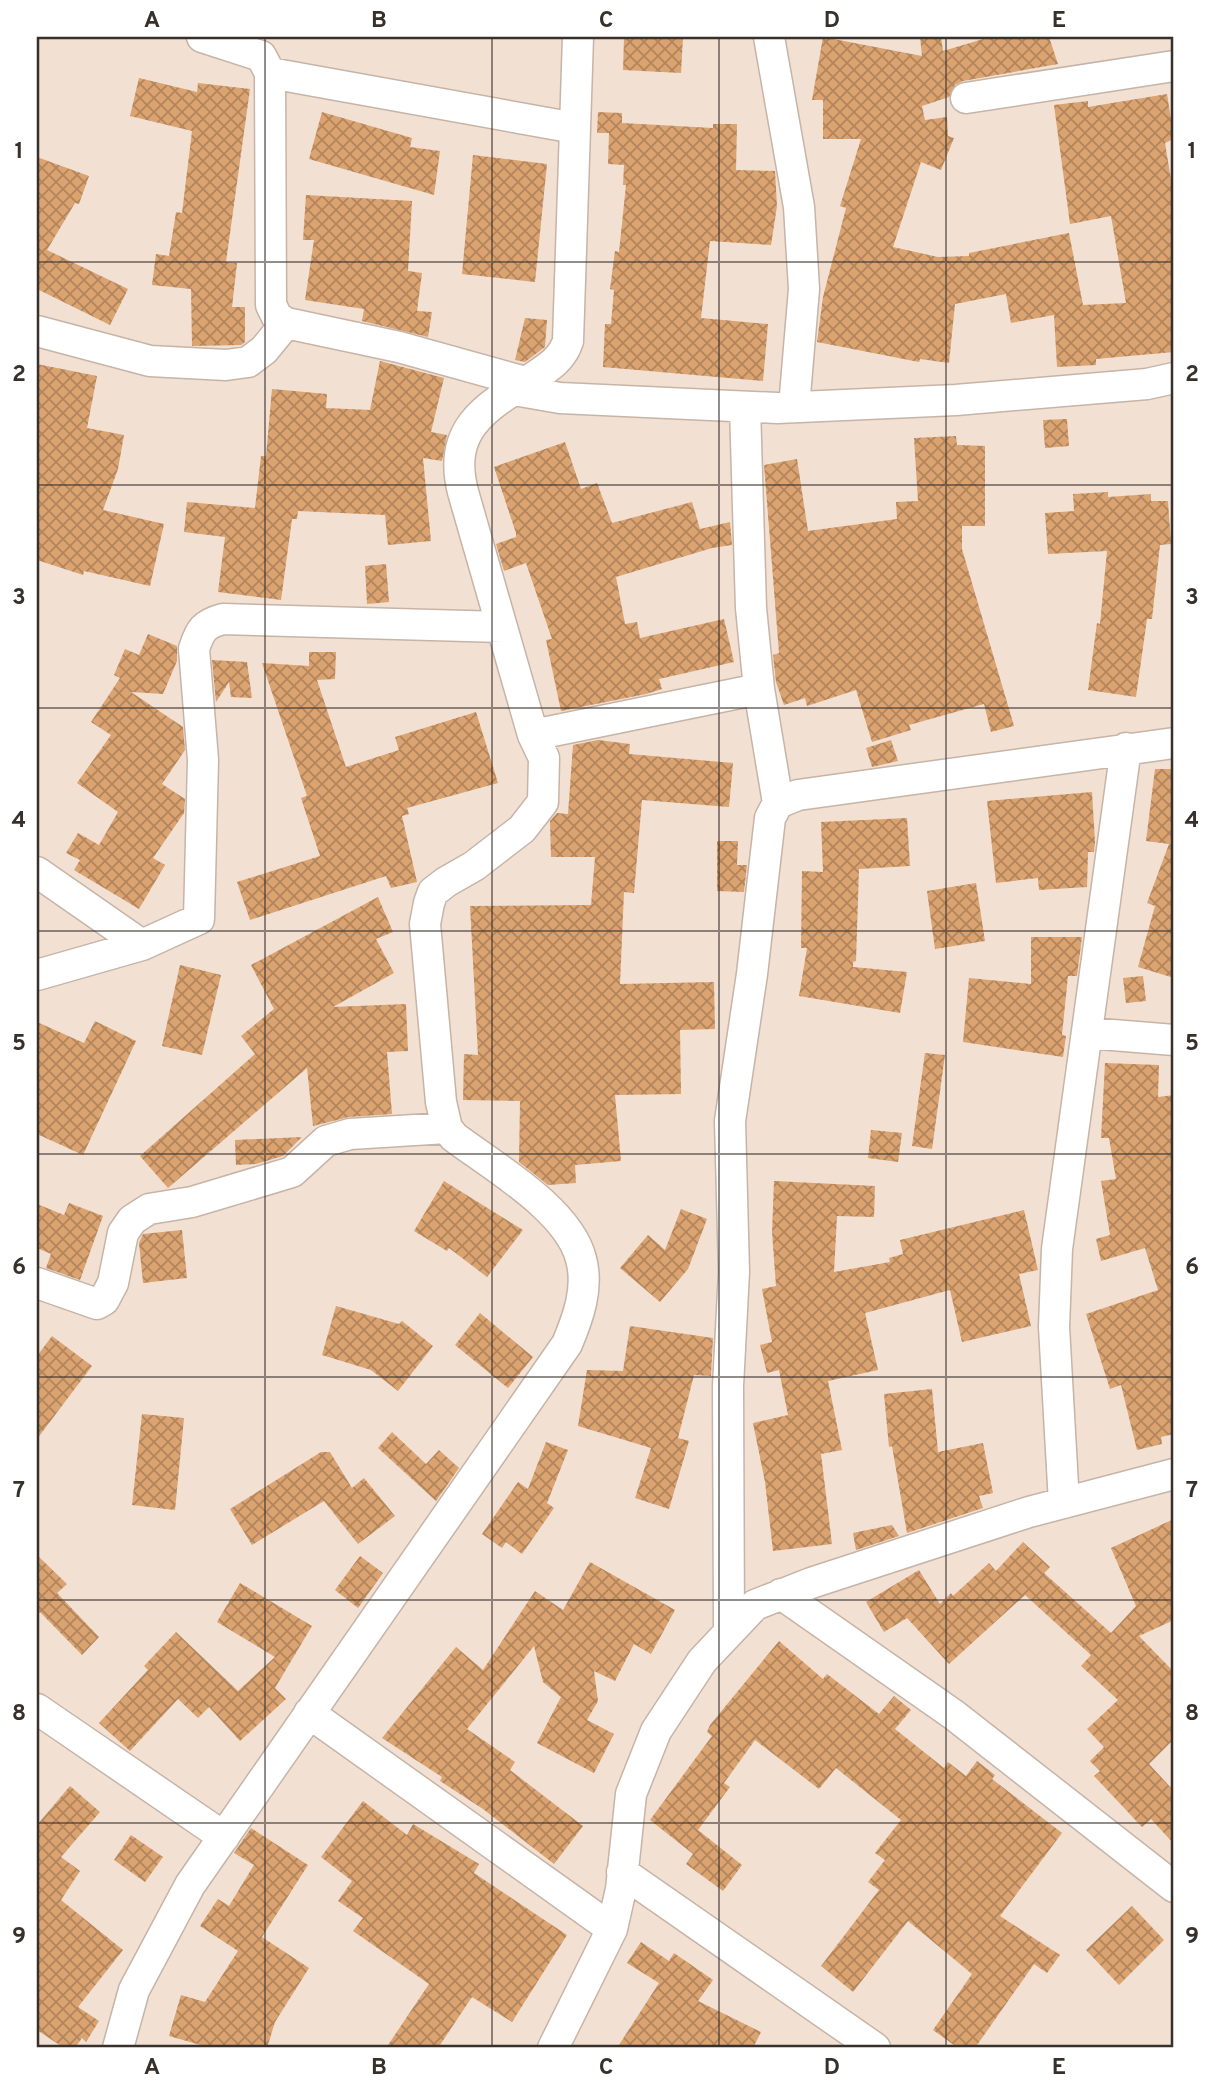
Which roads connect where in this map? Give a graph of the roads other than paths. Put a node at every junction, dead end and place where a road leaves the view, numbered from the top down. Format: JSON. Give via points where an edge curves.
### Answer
{"nodes":[{"id":1,"x":202,"y":37,"type":"edge"},
{"id":2,"x":578,"y":37,"type":"edge"},
{"id":3,"x":769,"y":37,"type":"edge"},
{"id":4,"x":1174,"y":66,"type":"edge"},
{"id":5,"x":270,"y":73,"type":"junction"},
{"id":6,"x":966,"y":98,"type":"dead end"},
{"id":7,"x":575,"y":128,"type":"junction"},
{"id":8,"x":286,"y":323,"type":"junction"},
{"id":9,"x":37,"y":331,"type":"edge"},
{"id":10,"x":1174,"y":378,"type":"edge"},
{"id":11,"x":520,"y":386,"type":"junction"},
{"id":12,"x":745,"y":407,"type":"junction"},
{"id":13,"x":794,"y":407,"type":"junction"},
{"id":14,"x":502,"y":627,"type":"junction"},
{"id":15,"x":759,"y":689,"type":"junction"},
{"id":16,"x":533,"y":735,"type":"junction"},
{"id":17,"x":1174,"y":743,"type":"edge"},
{"id":18,"x":1126,"y":748,"type":"junction"},
{"id":19,"x":778,"y":803,"type":"junction"},
{"id":20,"x":37,"y":876,"type":"edge"},
{"id":21,"x":142,"y":945,"type":"junction"},
{"id":22,"x":37,"y":975,"type":"edge"},
{"id":23,"x":1088,"y":1033,"type":"junction"},
{"id":24,"x":1174,"y":1040,"type":"edge"},
{"id":25,"x":447,"y":1128,"type":"junction"},
{"id":26,"x":37,"y":1283,"type":"edge"},
{"id":27,"x":1174,"y":1474,"type":"edge"},
{"id":28,"x":1063,"y":1503,"type":"junction"},
{"id":29,"x":781,"y":1594,"type":"junction"},
{"id":30,"x":729,"y":1633,"type":"junction"},
{"id":31,"x":37,"y":1709,"type":"edge"},
{"id":32,"x":309,"y":1713,"type":"junction"},
{"id":33,"x":223,"y":1837,"type":"junction"},
{"id":34,"x":622,"y":1872,"type":"junction"},
{"id":35,"x":1174,"y":1887,"type":"edge"},
{"id":36,"x":612,"y":1929,"type":"junction"},
{"id":37,"x":118,"y":2048,"type":"edge"},
{"id":38,"x":553,"y":2048,"type":"edge"},
{"id":39,"x":875,"y":2048,"type":"edge"}],
"edges":[{"from":1,"to":5,"type":"street","via":[[261,56]]},
{"from":2,"to":7,"type":"street"},
{"from":3,"to":13,"type":"street","via":[[799,206],[803,289]]},
{"from":4,"to":6,"type":"street"},
{"from":5,"to":7,"type":"street"},
{"from":5,"to":8,"type":"street","via":[[271,305]]},
{"from":7,"to":11,"type":"street","via":[[568,341],[557,361]]},
{"from":8,"to":9,"type":"street","via":[[264,350],[238,365],[150,361]]},
{"from":8,"to":11,"type":"street","via":[[399,348]]},
{"from":10,"to":13,"type":"street","via":[[956,400]]},
{"from":11,"to":12,"type":"street","via":[[560,398]]},
{"from":11,"to":14,"type":"street","via":[[471,421],[459,453],[459,475]]},
{"from":12,"to":13,"type":"street"},
{"from":12,"to":15,"type":"street","via":[[751,608]]},
{"from":14,"to":16,"type":"street"},
{"from":14,"to":21,"type":"street","via":[[223,619],[206,624],[194,649],[203,760],[199,919]]},
{"from":15,"to":16,"type":"street"},
{"from":15,"to":19,"type":"street"},
{"from":16,"to":25,"type":"street","via":[[544,758],[543,802],[522,829],[433,892],[429,903],[425,924]]},
{"from":17,"to":18,"type":"street"},
{"from":18,"to":19,"type":"street","via":[[798,795]]},
{"from":18,"to":23,"type":"street"},
{"from":19,"to":30,"type":"street","via":[[771,818],[730,1121],[734,1272],[728,1386]]},
{"from":20,"to":21,"type":"street"},
{"from":21,"to":22,"type":"street"},
{"from":23,"to":24,"type":"street"},
{"from":23,"to":28,"type":"street","via":[[1057,1249],[1054,1326]]},
{"from":25,"to":26,"type":"street","via":[[326,1141],[310,1158],[281,1176],[192,1202],[149,1209],[123,1233],[113,1283],[97,1304]]},
{"from":25,"to":32,"type":"street","via":[[532,1195],[569,1232],[582,1260],[578,1319],[567,1343]]},
{"from":27,"to":28,"type":"street"},
{"from":28,"to":29,"type":"street"},
{"from":29,"to":30,"type":"street","via":[[755,1605]]},
{"from":29,"to":35,"type":"street","via":[[954,1715]]},
{"from":30,"to":34,"type":"street","via":[[702,1661],[656,1731],[631,1794]]},
{"from":31,"to":33,"type":"street"},
{"from":32,"to":33,"type":"street"},
{"from":32,"to":36,"type":"street"},
{"from":33,"to":37,"type":"street","via":[[190,1885],[134,1990]]},
{"from":34,"to":36,"type":"street"},
{"from":34,"to":39,"type":"street"},
{"from":36,"to":38,"type":"street"}]}
